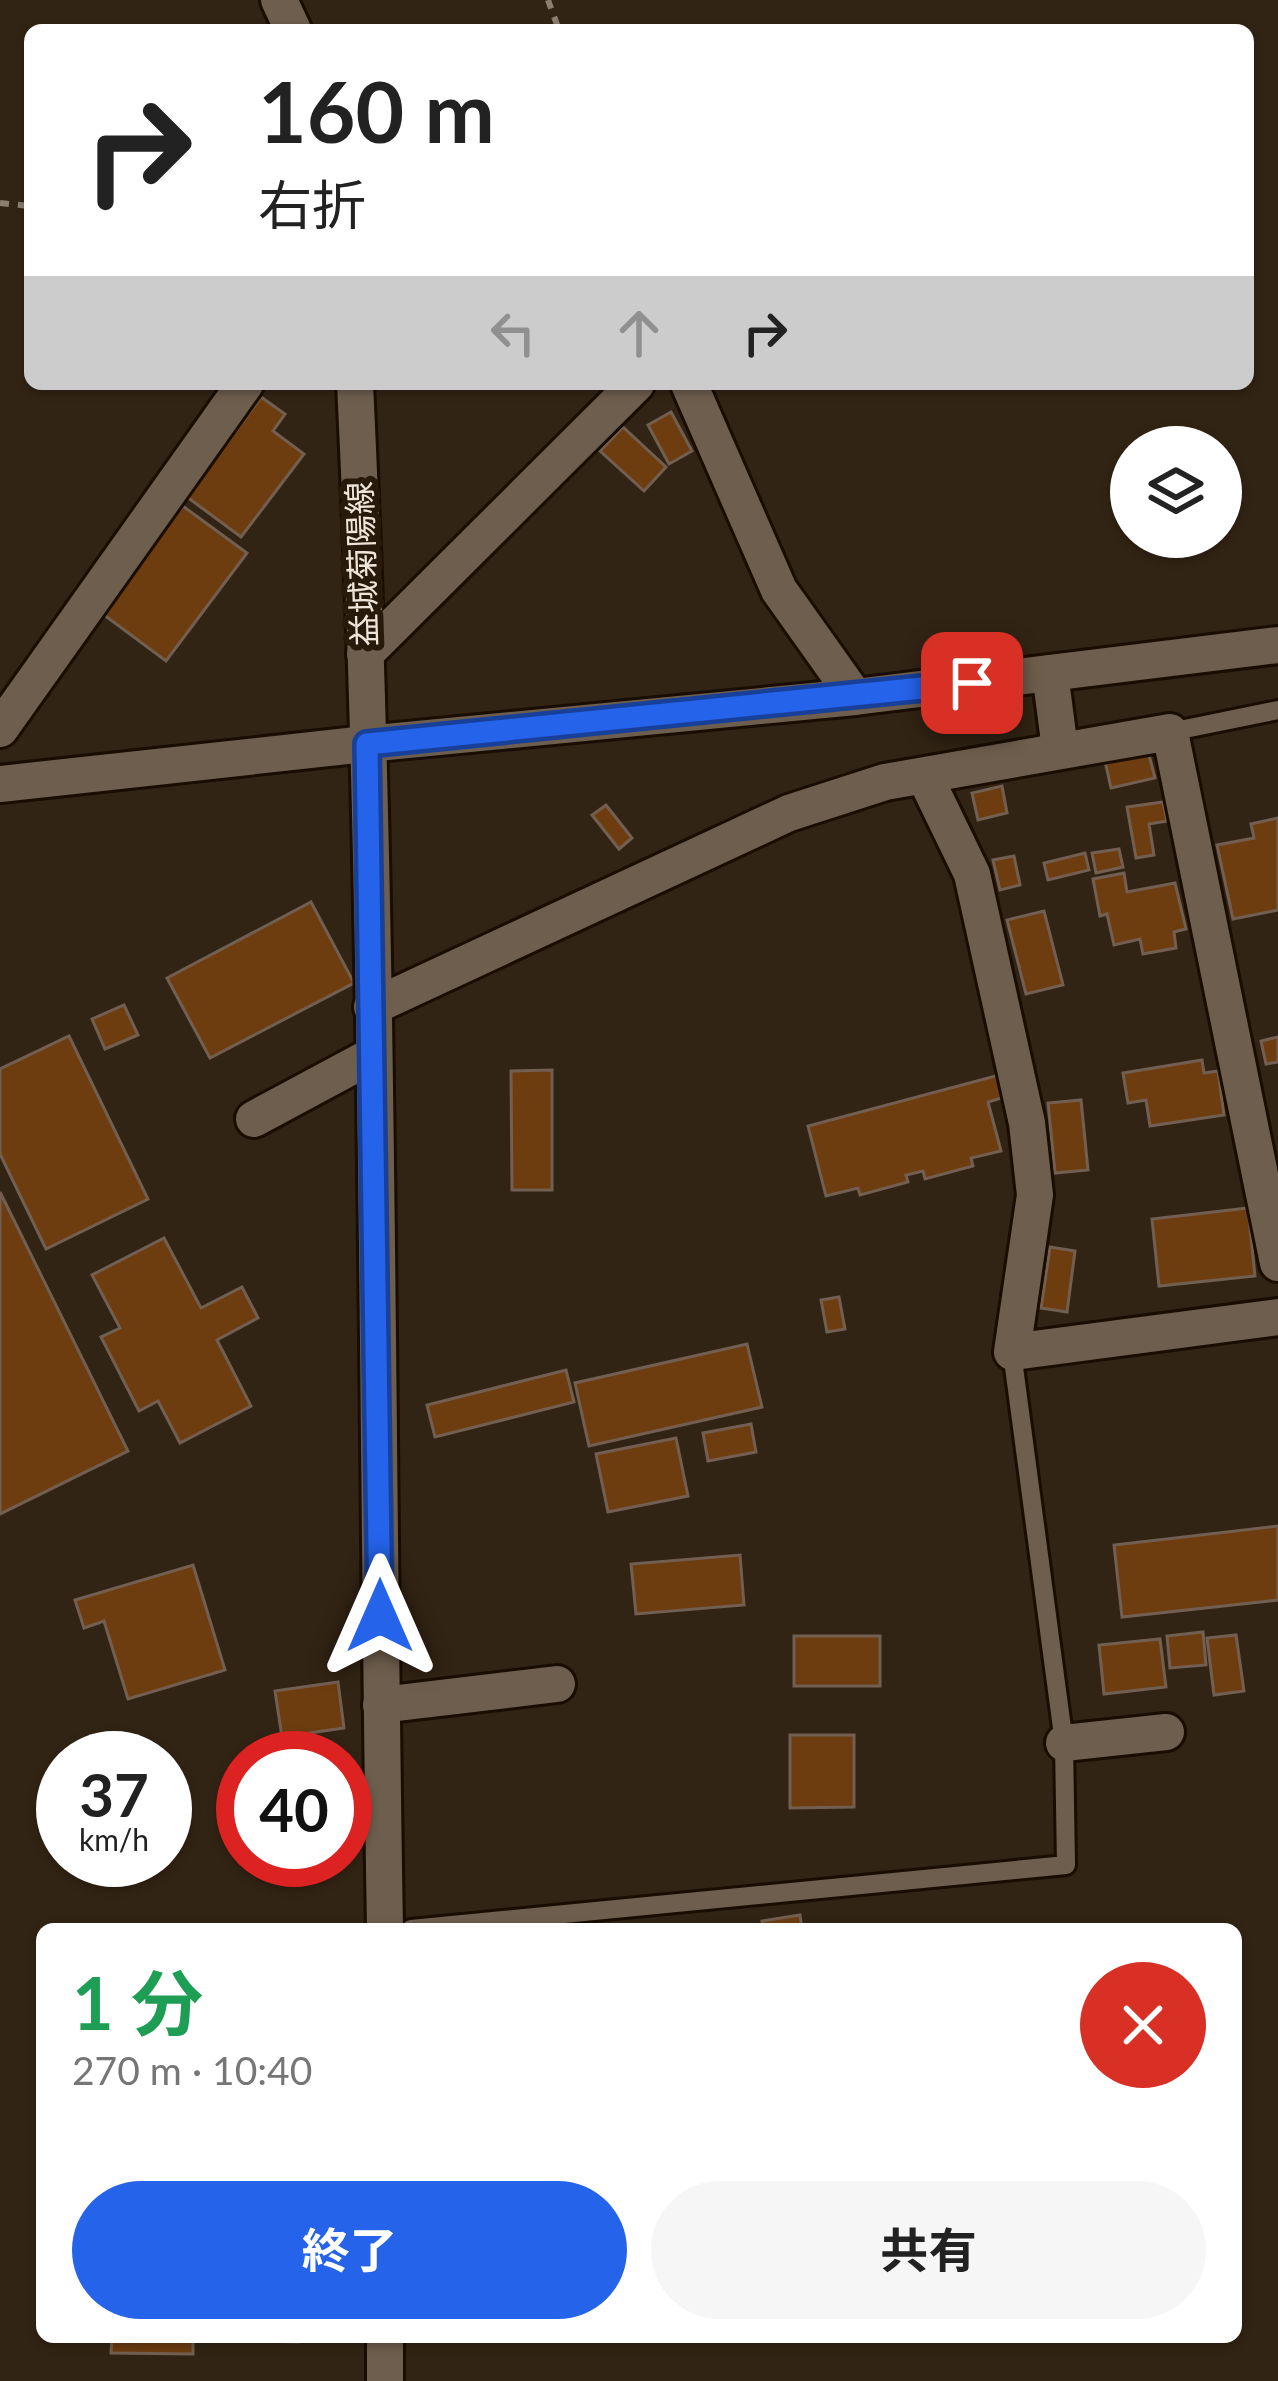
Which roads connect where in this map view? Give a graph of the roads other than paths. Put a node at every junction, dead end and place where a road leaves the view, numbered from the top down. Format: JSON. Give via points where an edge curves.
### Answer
{"nodes":[{"id":1,"x":241,"y":390,"type":"edge"},
{"id":2,"x":355,"y":390,"type":"edge"},
{"id":3,"x":630,"y":390,"type":"edge"},
{"id":4,"x":692,"y":390,"type":"edge"},
{"id":5,"x":1278,"y":645,"type":"edge"},
{"id":6,"x":365,"y":654,"type":"junction"},
{"id":7,"x":1050,"y":673,"type":"junction"},
{"id":8,"x":855,"y":697,"type":"junction"},
{"id":9,"x":1278,"y":710,"type":"edge"},
{"id":10,"x":0,"y":729,"type":"edge"},
{"id":11,"x":1170,"y":732,"type":"junction"},
{"id":12,"x":367,"y":744,"type":"junction"},
{"id":13,"x":1060,"y":749,"type":"junction"},
{"id":14,"x":925,"y":777,"type":"junction"},
{"id":15,"x":0,"y":784,"type":"edge"},
{"id":16,"x":372,"y":1007,"type":"junction"},
{"id":17,"x":373,"y":1054,"type":"junction"},
{"id":18,"x":254,"y":1120,"type":"dead end"},
{"id":19,"x":1278,"y":1264,"type":"edge"},
{"id":20,"x":1278,"y":1317,"type":"edge"},
{"id":21,"x":1012,"y":1352,"type":"junction"},
{"id":22,"x":557,"y":1684,"type":"dead end"},
{"id":23,"x":381,"y":1705,"type":"junction"},
{"id":24,"x":1166,"y":1732,"type":"dead end"},
{"id":25,"x":1064,"y":1743,"type":"junction"},
{"id":26,"x":385,"y":1923,"type":"edge"},
{"id":27,"x":471,"y":1923,"type":"edge"},
{"id":28,"x":385,"y":2343,"type":"edge"},
{"id":29,"x":385,"y":2381,"type":"edge"}],
"edges":[{"from":1,"to":10,"type":"street"},
{"from":2,"to":6,"type":"street","name":"益城菊陽線"},
{"from":3,"to":6,"type":"street"},
{"from":4,"to":8,"type":"street","via":[[779,590]]},
{"from":5,"to":7,"type":"street"},
{"from":6,"to":12,"type":"street","name":"益城菊陽線"},
{"from":7,"to":8,"type":"street"},
{"from":7,"to":13,"type":"street"},
{"from":8,"to":12,"type":"street"},
{"from":9,"to":11,"type":"lane"},
{"from":11,"to":13,"type":"street"},
{"from":11,"to":19,"type":"street"},
{"from":12,"to":15,"type":"street"},
{"from":12,"to":16,"type":"street","name":"益城菊陽線"},
{"from":13,"to":14,"type":"street"},
{"from":14,"to":16,"type":"street","via":[[788,813]]},
{"from":14,"to":21,"type":"street","via":[[972,874],[1028,1123],[1036,1195]]},
{"from":16,"to":17,"type":"street","name":"益城菊陽線"},
{"from":17,"to":18,"type":"street"},
{"from":17,"to":23,"type":"street","name":"益城菊陽線"},
{"from":20,"to":21,"type":"street"},
{"from":21,"to":25,"type":"lane"},
{"from":22,"to":23,"type":"street"},
{"from":23,"to":26,"type":"street","name":"益城菊陽線"},
{"from":24,"to":25,"type":"street"},
{"from":25,"to":27,"type":"lane","via":[[1066,1864]]},
{"from":28,"to":29,"type":"street"}]}
